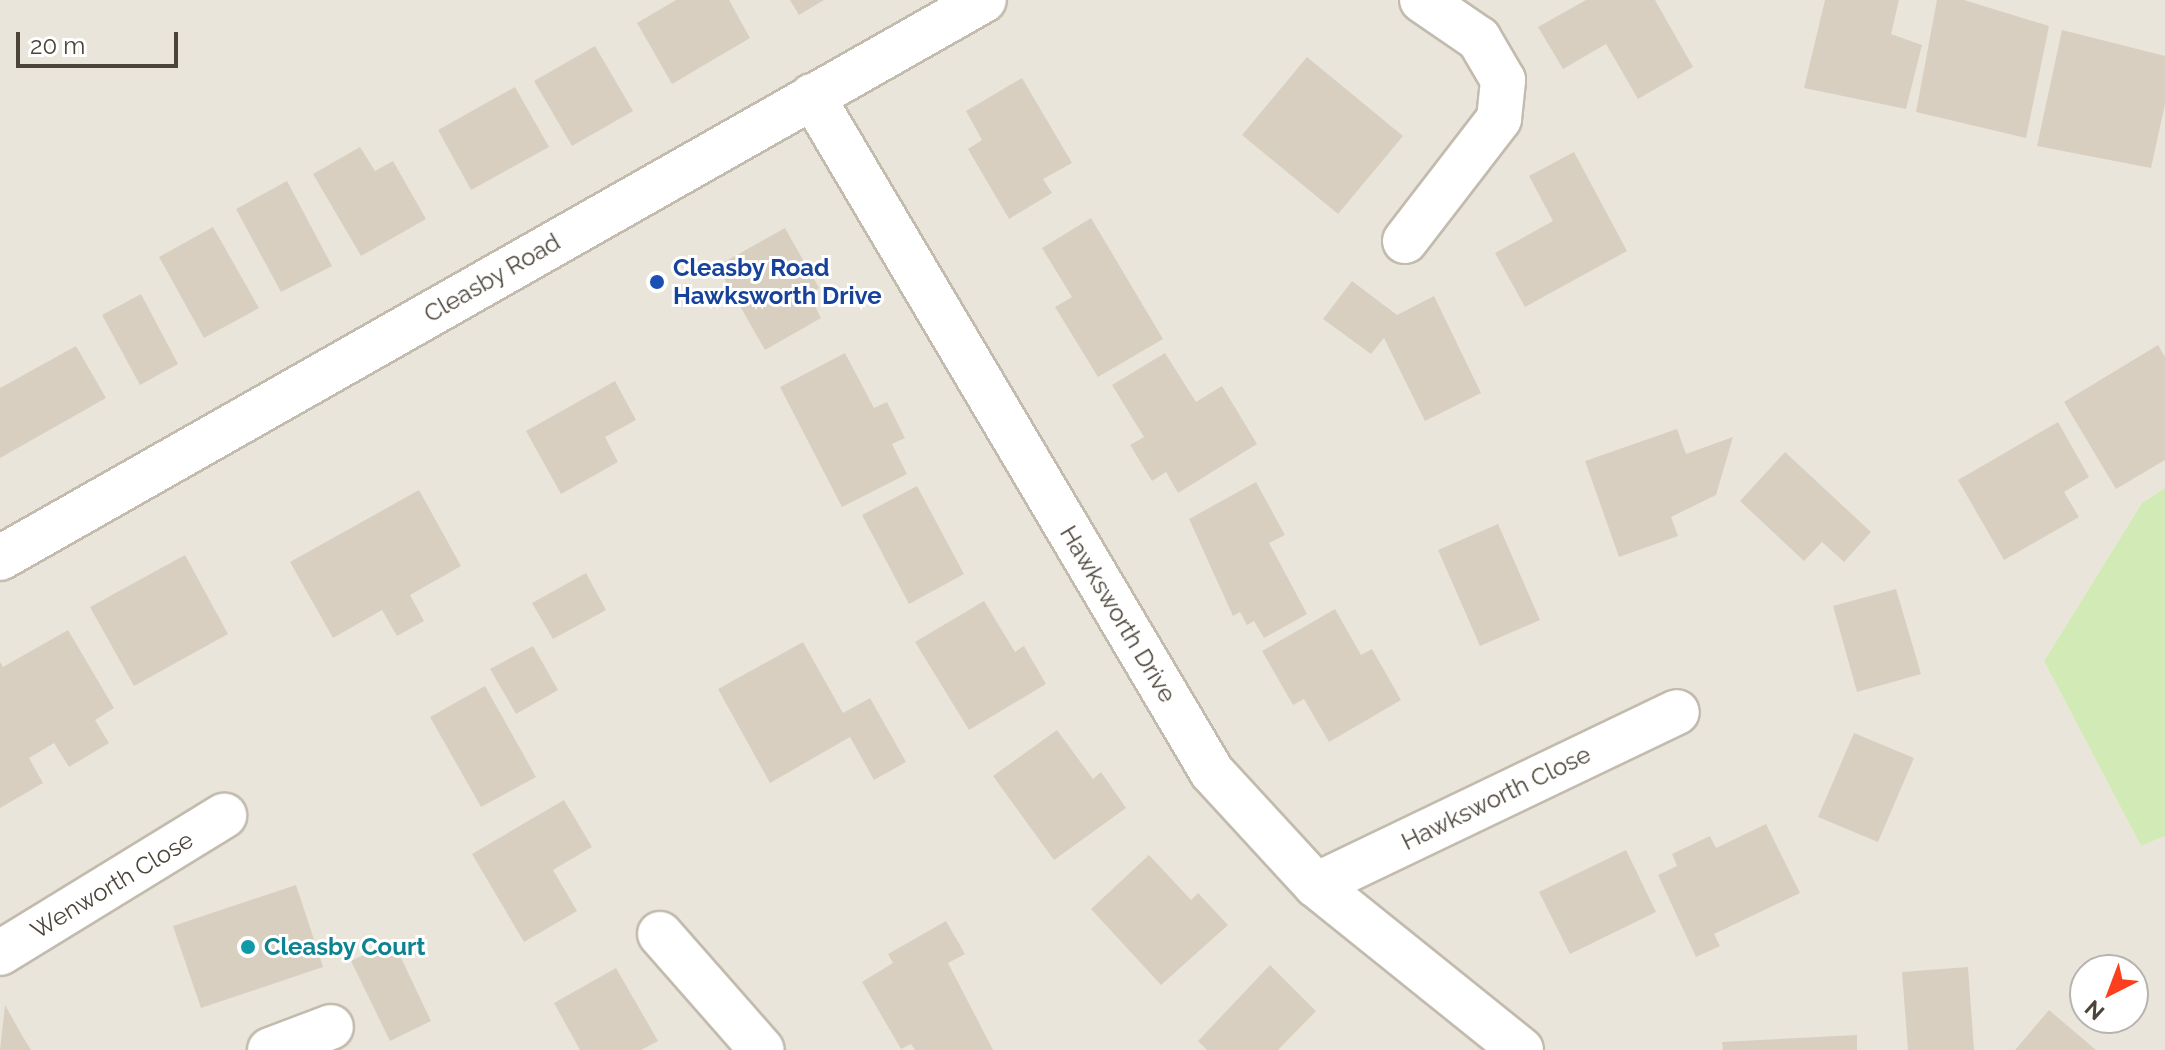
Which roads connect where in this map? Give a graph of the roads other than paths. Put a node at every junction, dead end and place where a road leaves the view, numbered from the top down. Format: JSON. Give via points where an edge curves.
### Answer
{"nodes":[{"id":1,"x":984,"y":0,"type":"edge"},
{"id":2,"x":1422,"y":0,"type":"edge"},
{"id":3,"x":812,"y":96,"type":"junction"},
{"id":4,"x":1405,"y":241,"type":"dead end"},
{"id":5,"x":0,"y":558,"type":"edge"},
{"id":6,"x":1677,"y":712,"type":"dead end"},
{"id":7,"x":224,"y":816,"type":"dead end"},
{"id":8,"x":1316,"y":885,"type":"junction"},
{"id":9,"x":660,"y":934,"type":"dead end"},
{"id":10,"x":0,"y":953,"type":"edge"},
{"id":11,"x":331,"y":1027,"type":"dead end"},
{"id":12,"x":270,"y":1050,"type":"edge"},
{"id":13,"x":762,"y":1050,"type":"edge"},
{"id":14,"x":1521,"y":1050,"type":"edge"}],
"edges":[{"from":1,"to":3,"type":"street","name":"Cleasby Road"},
{"from":2,"to":4,"type":"street","via":[[1479,39],[1503,80],[1499,119]]},
{"from":3,"to":5,"type":"street","name":"Cleasby Road"},
{"from":3,"to":8,"type":"street","name":"Hawksworth Drive","via":[[1212,772]]},
{"from":6,"to":8,"type":"street","name":"Hawksworth Close"},
{"from":7,"to":10,"type":"street","name":"Wenworth Close"},
{"from":8,"to":14,"type":"street","name":"Hawksworth Drive"},
{"from":9,"to":13,"type":"street"},
{"from":11,"to":12,"type":"street"}]}
